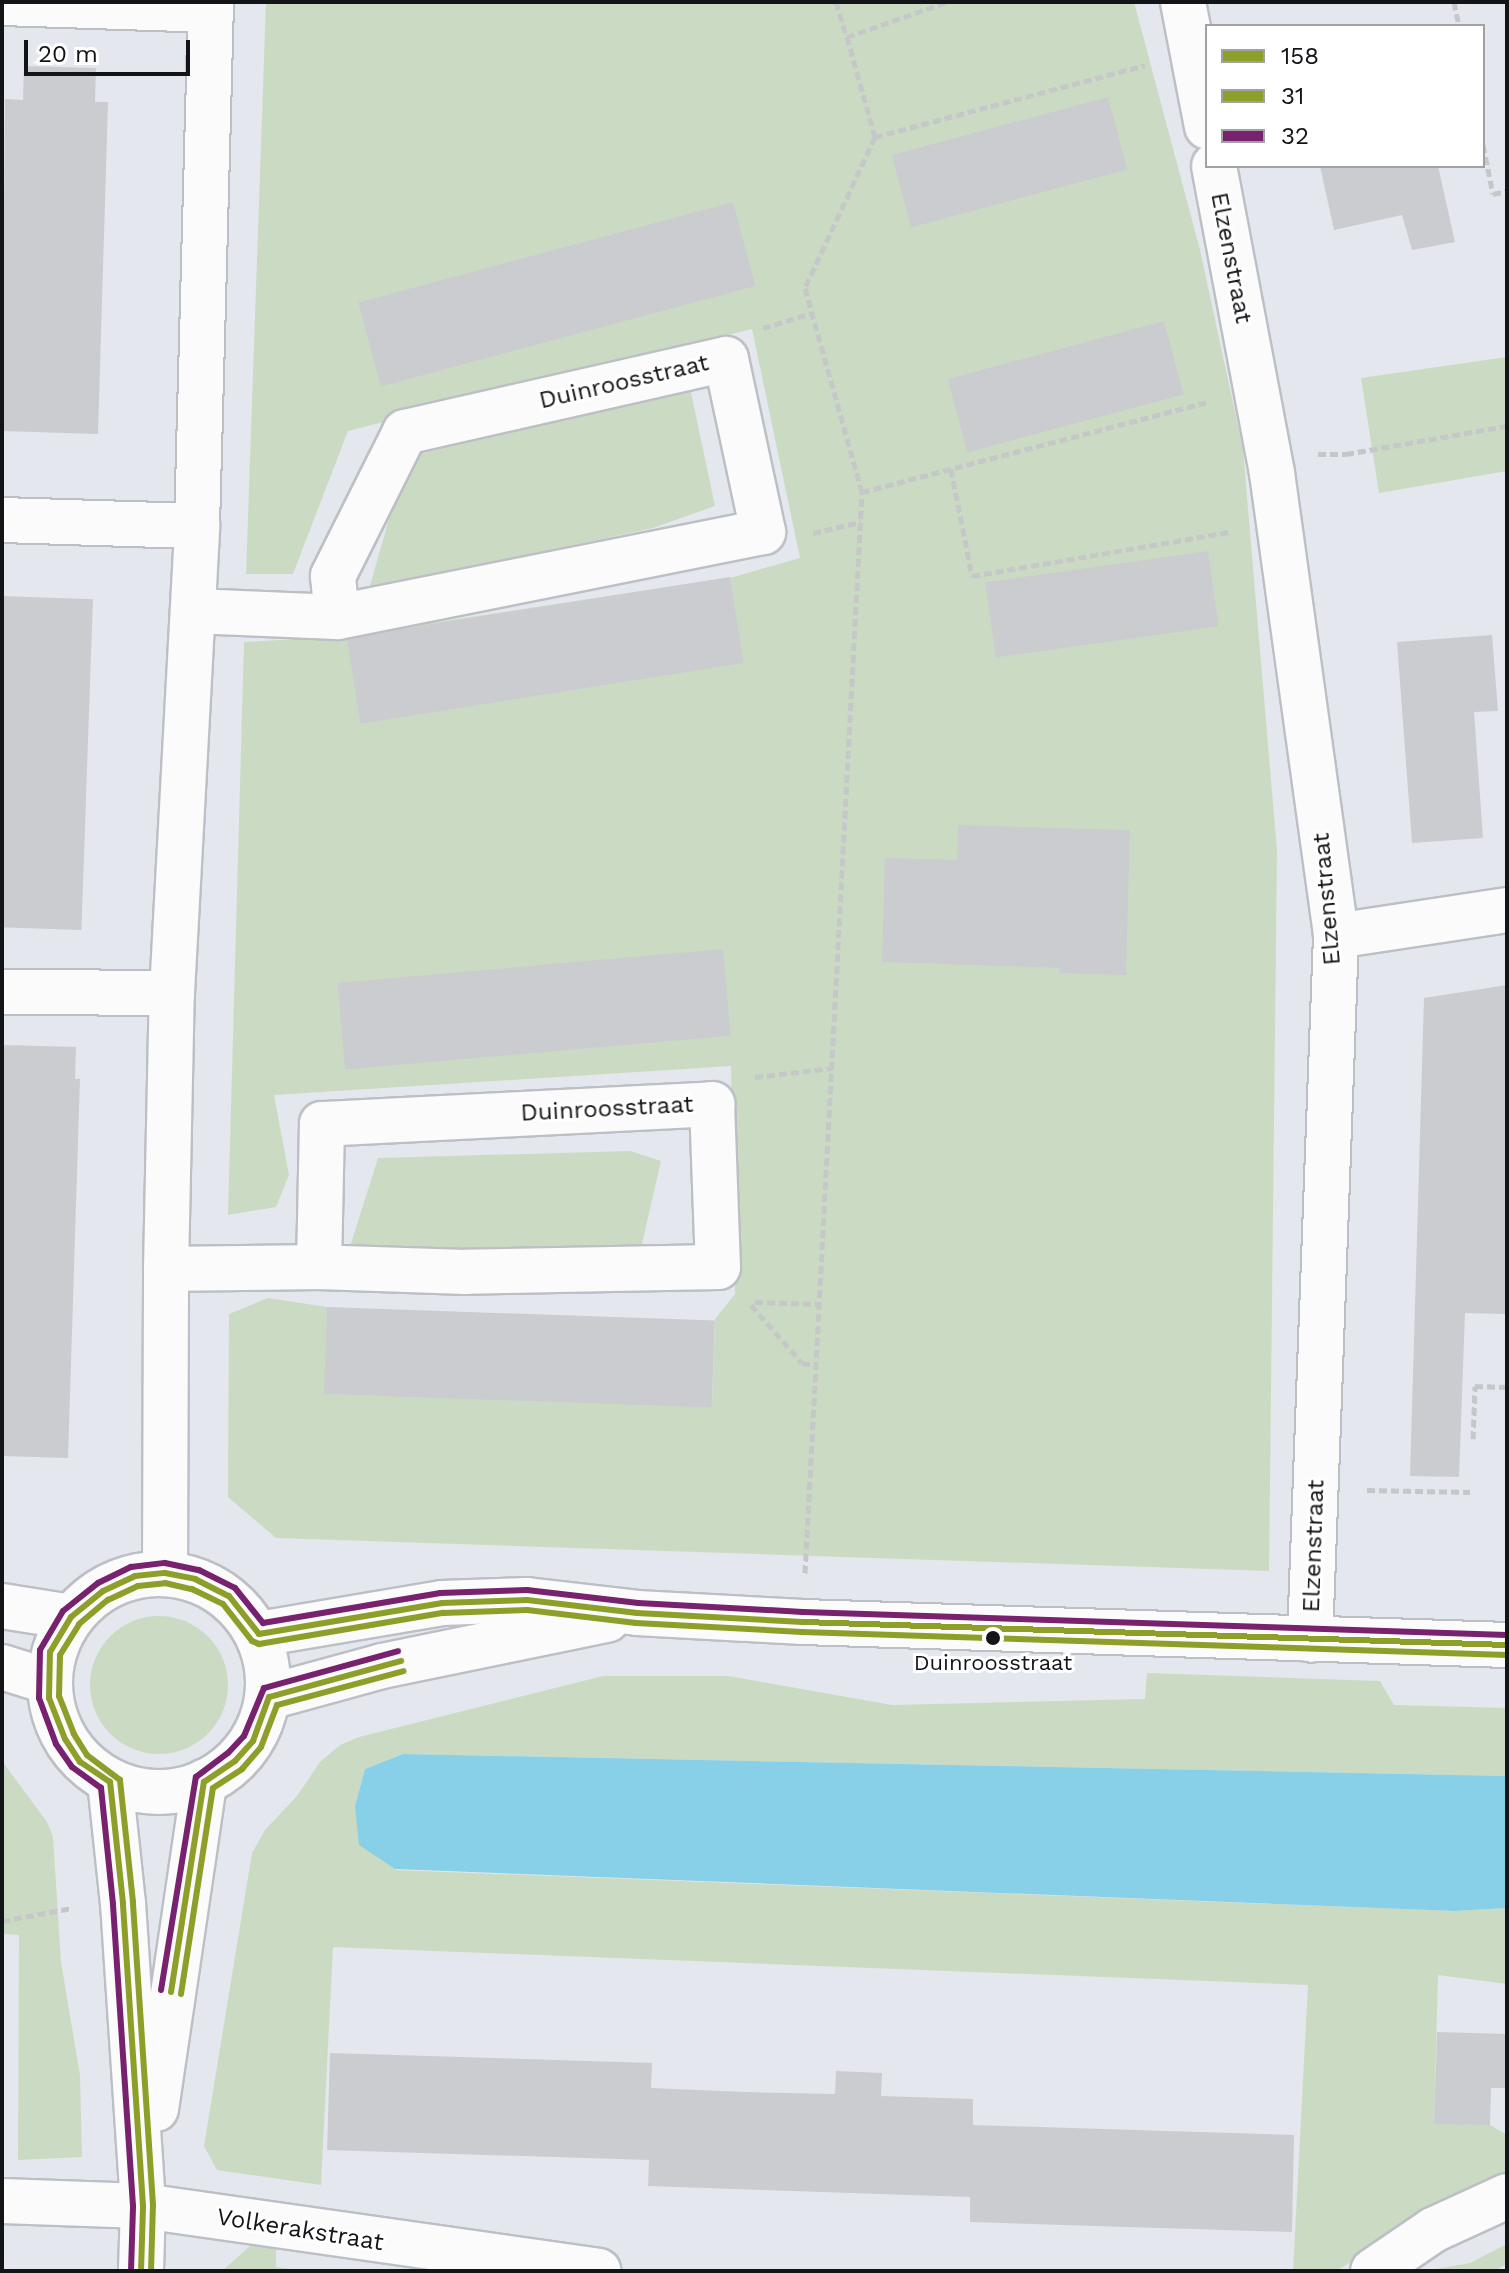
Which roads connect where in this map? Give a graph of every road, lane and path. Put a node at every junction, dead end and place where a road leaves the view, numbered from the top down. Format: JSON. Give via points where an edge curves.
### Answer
{"nodes":[{"id":1,"x":836,"y":2,"type":"edge"},
{"id":2,"x":947,"y":2,"type":"edge"},
{"id":3,"x":1183,"y":2,"type":"edge"},
{"id":4,"x":1454,"y":2,"type":"edge"},
{"id":5,"x":2,"y":3,"type":"edge"},
{"id":6,"x":210,"y":6,"type":"edge"},
{"id":7,"x":1459,"y":24,"type":"edge"},
{"id":8,"x":847,"y":37,"type":"junction"},
{"id":9,"x":1193,"y":52,"type":"junction"},
{"id":10,"x":1205,"y":116,"type":"edge"},
{"id":11,"x":875,"y":137,"type":"junction"},
{"id":12,"x":1485,"y":155,"type":"edge"},
{"id":13,"x":1214,"y":168,"type":"edge"},
{"id":14,"x":1507,"y":191,"type":"edge"},
{"id":15,"x":1256,"y":389,"type":"junction"},
{"id":16,"x":1507,"y":426,"type":"edge"},
{"id":17,"x":1268,"y":453,"type":"junction"},
{"id":18,"x":951,"y":469,"type":"junction"},
{"id":19,"x":862,"y":492,"type":"junction"},
{"id":20,"x":2,"y":520,"type":"edge"},
{"id":21,"x":1279,"y":524,"type":"junction"},
{"id":22,"x":197,"y":526,"type":"junction"},
{"id":23,"x":193,"y":611,"type":"junction"},
{"id":24,"x":337,"y":617,"type":"junction"},
{"id":25,"x":1507,"y":910,"type":"edge"},
{"id":26,"x":1336,"y":936,"type":"junction"},
{"id":27,"x":2,"y":992,"type":"edge"},
{"id":28,"x":172,"y":993,"type":"junction"},
{"id":29,"x":832,"y":1068,"type":"junction"},
{"id":30,"x":712,"y":1104,"type":"junction"},
{"id":31,"x":319,"y":1267,"type":"junction"},
{"id":32,"x":166,"y":1269,"type":"junction"},
{"id":33,"x":819,"y":1304,"type":"junction"},
{"id":34,"x":816,"y":1365,"type":"junction"},
{"id":35,"x":1507,"y":1387,"type":"edge"},
{"id":36,"x":1473,"y":1439,"type":"dead end"},
{"id":37,"x":1316,"y":1489,"type":"junction"},
{"id":38,"x":1470,"y":1492,"type":"dead end"},
{"id":39,"x":165,"y":1573,"type":"junction"},
{"id":40,"x":2,"y":1606,"type":"edge"},
{"id":41,"x":637,"y":1613,"type":"junction"},
{"id":42,"x":71,"y":1617,"type":"junction"},
{"id":43,"x":803,"y":1622,"type":"junction"},
{"id":44,"x":259,"y":1634,"type":"junction"},
{"id":45,"x":1310,"y":1640,"type":"junction"},
{"id":46,"x":1507,"y":1645,"type":"edge"},
{"id":47,"x":2,"y":1667,"type":"edge"},
{"id":48,"x":50,"y":1682,"type":"junction"},
{"id":49,"x":269,"y":1697,"type":"junction"},
{"id":50,"x":110,"y":1782,"type":"junction"},
{"id":51,"x":204,"y":1782,"type":"junction"},
{"id":52,"x":79,"y":1907,"type":"dead end"},
{"id":53,"x":2,"y":1921,"type":"edge"},
{"id":54,"x":1507,"y":2196,"type":"edge"},
{"id":55,"x":2,"y":2201,"type":"edge"},
{"id":56,"x":143,"y":2206,"type":"junction"},
{"id":57,"x":425,"y":2259,"type":"edge"},
{"id":58,"x":141,"y":2271,"type":"edge"},
{"id":59,"x":598,"y":2271,"type":"edge"},
{"id":60,"x":1373,"y":2271,"type":"edge"}],
"edges":[{"from":1,"to":8,"type":"path"},
{"from":2,"to":8,"type":"path"},
{"from":3,"to":9,"type":"street"},
{"from":4,"to":7,"type":"path"},
{"from":5,"to":6,"type":"street"},
{"from":6,"to":22,"type":"street"},
{"from":8,"to":11,"type":"path"},
{"from":9,"to":10,"type":"street"},
{"from":9,"to":11,"type":"path"},
{"from":11,"to":19,"type":"path","via":[[805,288]]},
{"from":12,"to":14,"type":"path","via":[[1493,194]]},
{"from":13,"to":15,"type":"street","name":"Elzenstraat"},
{"from":15,"to":17,"type":"street","name":"Elzenstraat"},
{"from":15,"to":18,"type":"path"},
{"from":16,"to":17,"type":"path","via":[[1346,454]]},
{"from":17,"to":21,"type":"street","name":"Elzenstraat"},
{"from":18,"to":19,"type":"path"},
{"from":18,"to":21,"type":"path","via":[[972,576]]},
{"from":19,"to":29,"type":"path"},
{"from":20,"to":22,"type":"street"},
{"from":21,"to":26,"type":"street","name":"Elzenstraat"},
{"from":22,"to":23,"type":"street"},
{"from":23,"to":24,"type":"street","name":"Duinroosstraat"},
{"from":23,"to":28,"type":"street"},
{"from":24,"to":24,"type":"street","name":"Duinroosstraat","via":[[333,576],[405,432],[726,359],[763,532]]},
{"from":25,"to":26,"type":"street"},
{"from":26,"to":37,"type":"street","name":"Elzenstraat"},
{"from":27,"to":28,"type":"street"},
{"from":28,"to":32,"type":"street"},
{"from":29,"to":30,"type":"path","via":[[737,1079]]},
{"from":29,"to":33,"type":"path"},
{"from":30,"to":31,"type":"street","name":"Duinroosstraat","via":[[322,1124]]},
{"from":30,"to":31,"type":"street","name":"Duinroosstraat","via":[[718,1267],[466,1272]]},
{"from":31,"to":32,"type":"street","name":"Duinroosstraat"},
{"from":32,"to":39,"type":"street"},
{"from":33,"to":34,"type":"path"},
{"from":33,"to":34,"type":"path","via":[[748,1302],[802,1363]]},
{"from":34,"to":43,"type":"path"},
{"from":35,"to":36,"type":"path","via":[[1475,1386]]},
{"from":37,"to":38,"type":"path"},
{"from":37,"to":45,"type":"street","name":"Elzenstraat"},
{"from":39,"to":42,"type":"street","via":[[135,1576],[103,1591]]},
{"from":39,"to":44,"type":"street","via":[[195,1579],[229,1596]]},
{"from":40,"to":42,"type":"street"},
{"from":41,"to":43,"type":"street"},
{"from":41,"to":44,"type":"street","via":[[527,1600],[442,1603]]},
{"from":41,"to":49,"type":"street","via":[[382,1666]]},
{"from":42,"to":48,"type":"street","via":[[50,1652]]},
{"from":43,"to":45,"type":"street"},
{"from":44,"to":49,"type":"street","via":[[268,1661]]},
{"from":45,"to":46,"type":"street"},
{"from":47,"to":48,"type":"street"},
{"from":48,"to":50,"type":"street","via":[[49,1698],[65,1739],[80,1762]]},
{"from":49,"to":51,"type":"street","via":[[253,1741]]},
{"from":50,"to":51,"type":"street","via":[[135,1791],[166,1792]]},
{"from":50,"to":56,"type":"street"},
{"from":51,"to":56,"type":"street"},
{"from":52,"to":53,"type":"path"},
{"from":54,"to":60,"type":"street","via":[[1433,2230]]},
{"from":55,"to":56,"type":"street","name":"Volkerakstraat"},
{"from":56,"to":57,"type":"street","name":"Volkerakstraat"},
{"from":56,"to":58,"type":"street"},
{"from":57,"to":59,"type":"street","name":"Volkerakstraat"}]}
